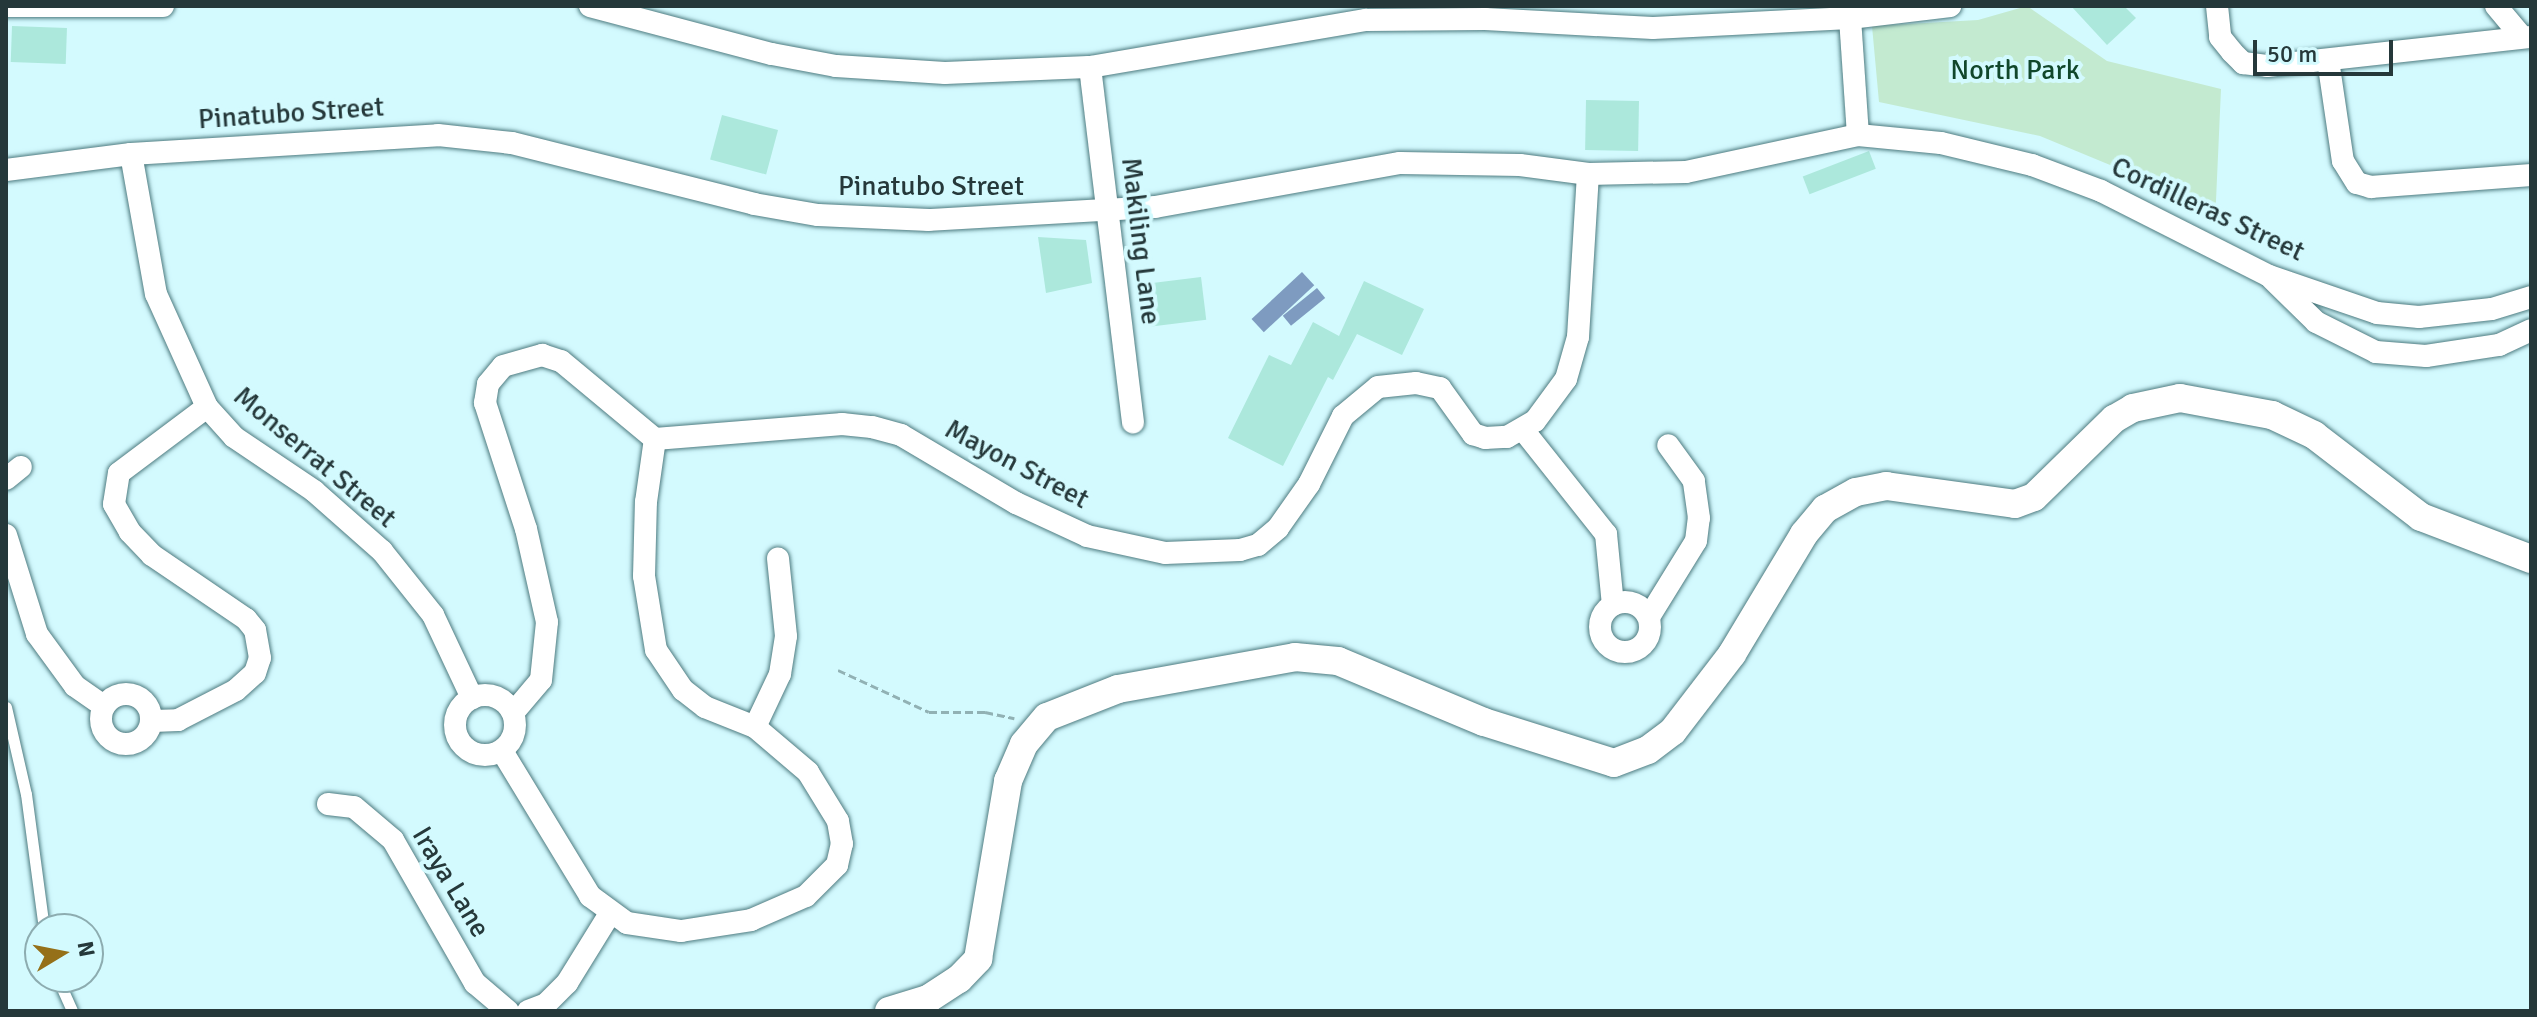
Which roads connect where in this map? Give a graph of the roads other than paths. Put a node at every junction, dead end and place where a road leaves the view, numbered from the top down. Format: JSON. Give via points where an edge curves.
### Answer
{"nodes":[{"id":1,"x":6,"y":6,"type":"edge"},
{"id":2,"x":163,"y":6,"type":"edge"},
{"id":3,"x":590,"y":6,"type":"edge"},
{"id":4,"x":1950,"y":6,"type":"edge"},
{"id":5,"x":2217,"y":6,"type":"edge"},
{"id":6,"x":2495,"y":6,"type":"edge"},
{"id":7,"x":86,"y":8,"type":"edge"},
{"id":8,"x":1850,"y":18,"type":"junction"},
{"id":9,"x":2526,"y":37,"type":"edge"},
{"id":10,"x":2483,"y":41,"type":"junction"},
{"id":11,"x":2328,"y":60,"type":"junction"},
{"id":12,"x":1090,"y":67,"type":"junction"},
{"id":13,"x":1858,"y":135,"type":"junction"},
{"id":14,"x":131,"y":154,"type":"junction"},
{"id":15,"x":6,"y":170,"type":"edge"},
{"id":16,"x":1588,"y":174,"type":"junction"},
{"id":17,"x":2531,"y":175,"type":"edge"},
{"id":18,"x":1106,"y":210,"type":"junction"},
{"id":19,"x":2269,"y":276,"type":"junction"},
{"id":20,"x":2531,"y":297,"type":"edge"},
{"id":21,"x":2531,"y":330,"type":"edge"},
{"id":22,"x":207,"y":407,"type":"junction"},
{"id":23,"x":1133,"y":422,"type":"dead end"},
{"id":24,"x":1524,"y":431,"type":"junction"},
{"id":25,"x":655,"y":439,"type":"junction"},
{"id":26,"x":1668,"y":445,"type":"dead end"},
{"id":27,"x":6,"y":535,"type":"edge"},
{"id":28,"x":778,"y":558,"type":"dead end"},
{"id":29,"x":2531,"y":559,"type":"edge"},
{"id":30,"x":1613,"y":605,"type":"junction"},
{"id":31,"x":1649,"y":617,"type":"junction"},
{"id":32,"x":472,"y":698,"type":"junction"},
{"id":33,"x":104,"y":706,"type":"junction"},
{"id":34,"x":6,"y":707,"type":"edge"},
{"id":35,"x":513,"y":713,"type":"junction"},
{"id":36,"x":153,"y":721,"type":"junction"},
{"id":37,"x":755,"y":727,"type":"junction"},
{"id":38,"x":502,"y":751,"type":"junction"},
{"id":39,"x":328,"y":804,"type":"dead end"},
{"id":40,"x":42,"y":913,"type":"edge"},
{"id":41,"x":609,"y":915,"type":"junction"},
{"id":42,"x":508,"y":1011,"type":"edge"},
{"id":43,"x":528,"y":1011,"type":"edge"},
{"id":44,"x":889,"y":1011,"type":"edge"}],
"edges":[{"from":1,"to":7,"type":"street"},
{"from":2,"to":7,"type":"street"},
{"from":3,"to":12,"type":"street","via":[[836,66],[945,73]]},
{"from":4,"to":8,"type":"street"},
{"from":5,"to":11,"type":"street","via":[[2220,37],[2243,63]]},
{"from":6,"to":9,"type":"street"},
{"from":6,"to":10,"type":"street"},
{"from":8,"to":12,"type":"street","via":[[1653,28],[1485,19],[1366,20]]},
{"from":8,"to":13,"type":"street"},
{"from":9,"to":10,"type":"street"},
{"from":10,"to":11,"type":"street"},
{"from":11,"to":17,"type":"street","via":[[2343,161],[2357,183],[2371,187]]},
{"from":12,"to":18,"type":"street","name":"Makiling Lane"},
{"from":13,"to":16,"type":"street","name":"Pinatubo Street","via":[[1686,172]]},
{"from":13,"to":19,"type":"street","name":"Cordilleras Street","via":[[1941,143],[2032,165],[2101,191]]},
{"from":14,"to":15,"type":"street","name":"Pinatubo Street"},
{"from":14,"to":18,"type":"street","name":"Pinatubo Street","via":[[438,135],[512,143],[704,193],[818,215],[929,220]]},
{"from":14,"to":22,"type":"street","name":"Monserrat Street","via":[[156,294]]},
{"from":16,"to":18,"type":"street","name":"Pinatubo Street","via":[[1520,165],[1400,163],[1214,197]]},
{"from":16,"to":24,"type":"street","via":[[1578,337],[1566,379],[1551,404]]},
{"from":18,"to":23,"type":"street","name":"Makiling Lane"},
{"from":19,"to":20,"type":"street","name":"Cordilleras Street","via":[[2377,313],[2419,317],[2492,309]]},
{"from":19,"to":21,"type":"street","via":[[2316,322],[2376,352],[2426,356],[2499,345]]},
{"from":22,"to":32,"type":"street","name":"Monserrat Street","via":[[234,437],[314,491],[382,551],[433,615]]},
{"from":22,"to":36,"type":"street","via":[[119,473],[114,504],[152,555],[246,619],[255,630],[260,658],[255,673],[236,690],[178,720]]},
{"from":24,"to":25,"type":"street","name":"Mayon Street","via":[[1485,438],[1473,434],[1440,388],[1416,383],[1378,387],[1343,416],[1309,484],[1278,528],[1258,545],[1197,554],[1165,553],[1087,536],[1016,503],[901,435],[872,427],[842,424]]},
{"from":24,"to":30,"type":"street","via":[[1606,534]]},
{"from":25,"to":35,"type":"street","via":[[561,361],[542,355],[518,358],[488,384],[485,403],[526,529],[547,622],[541,680]]},
{"from":25,"to":37,"type":"street","via":[[644,576],[656,650],[667,671],[694,699]]},
{"from":26,"to":31,"type":"street","via":[[1694,481],[1699,518],[1696,541]]},
{"from":27,"to":33,"type":"street","via":[[37,634],[75,686]]},
{"from":28,"to":37,"type":"street","via":[[786,636],[780,674]]},
{"from":29,"to":44,"type":"street","via":[[2421,517],[2314,435],[2272,415],[2180,398],[2133,408],[2114,419],[2034,497],[2015,504],[1886,486],[1856,492],[1825,509],[1804,534],[1732,654],[1673,731],[1648,750],[1614,763],[1484,722],[1338,661],[1295,657],[1118,689],[1047,717],[1008,781],[978,959],[928,999]]},
{"from":30,"to":31,"type":"street","via":[[1629,602]]},
{"from":30,"to":31,"type":"street","via":[[1600,627],[1606,643],[1622,652],[1645,642]]},
{"from":32,"to":35,"type":"street","via":[[491,695]]},
{"from":32,"to":38,"type":"street","via":[[459,711],[459,740],[473,753]]},
{"from":33,"to":36,"type":"street","via":[[121,694],[136,696],[148,706]]},
{"from":33,"to":36,"type":"street","via":[[102,726],[120,744],[138,742]]},
{"from":34,"to":40,"type":"lane","via":[[26,794]]},
{"from":35,"to":38,"type":"street","via":[[513,738]]},
{"from":37,"to":41,"type":"street","via":[[787,751],[826,796],[842,844],[828,880],[775,912],[721,927],[646,928]]},
{"from":38,"to":41,"type":"street","via":[[590,896]]},
{"from":39,"to":42,"type":"street","name":"Iraya Lane","via":[[354,807],[393,840],[475,983]]},
{"from":41,"to":43,"type":"street","via":[[567,983],[546,1004]]}]}
